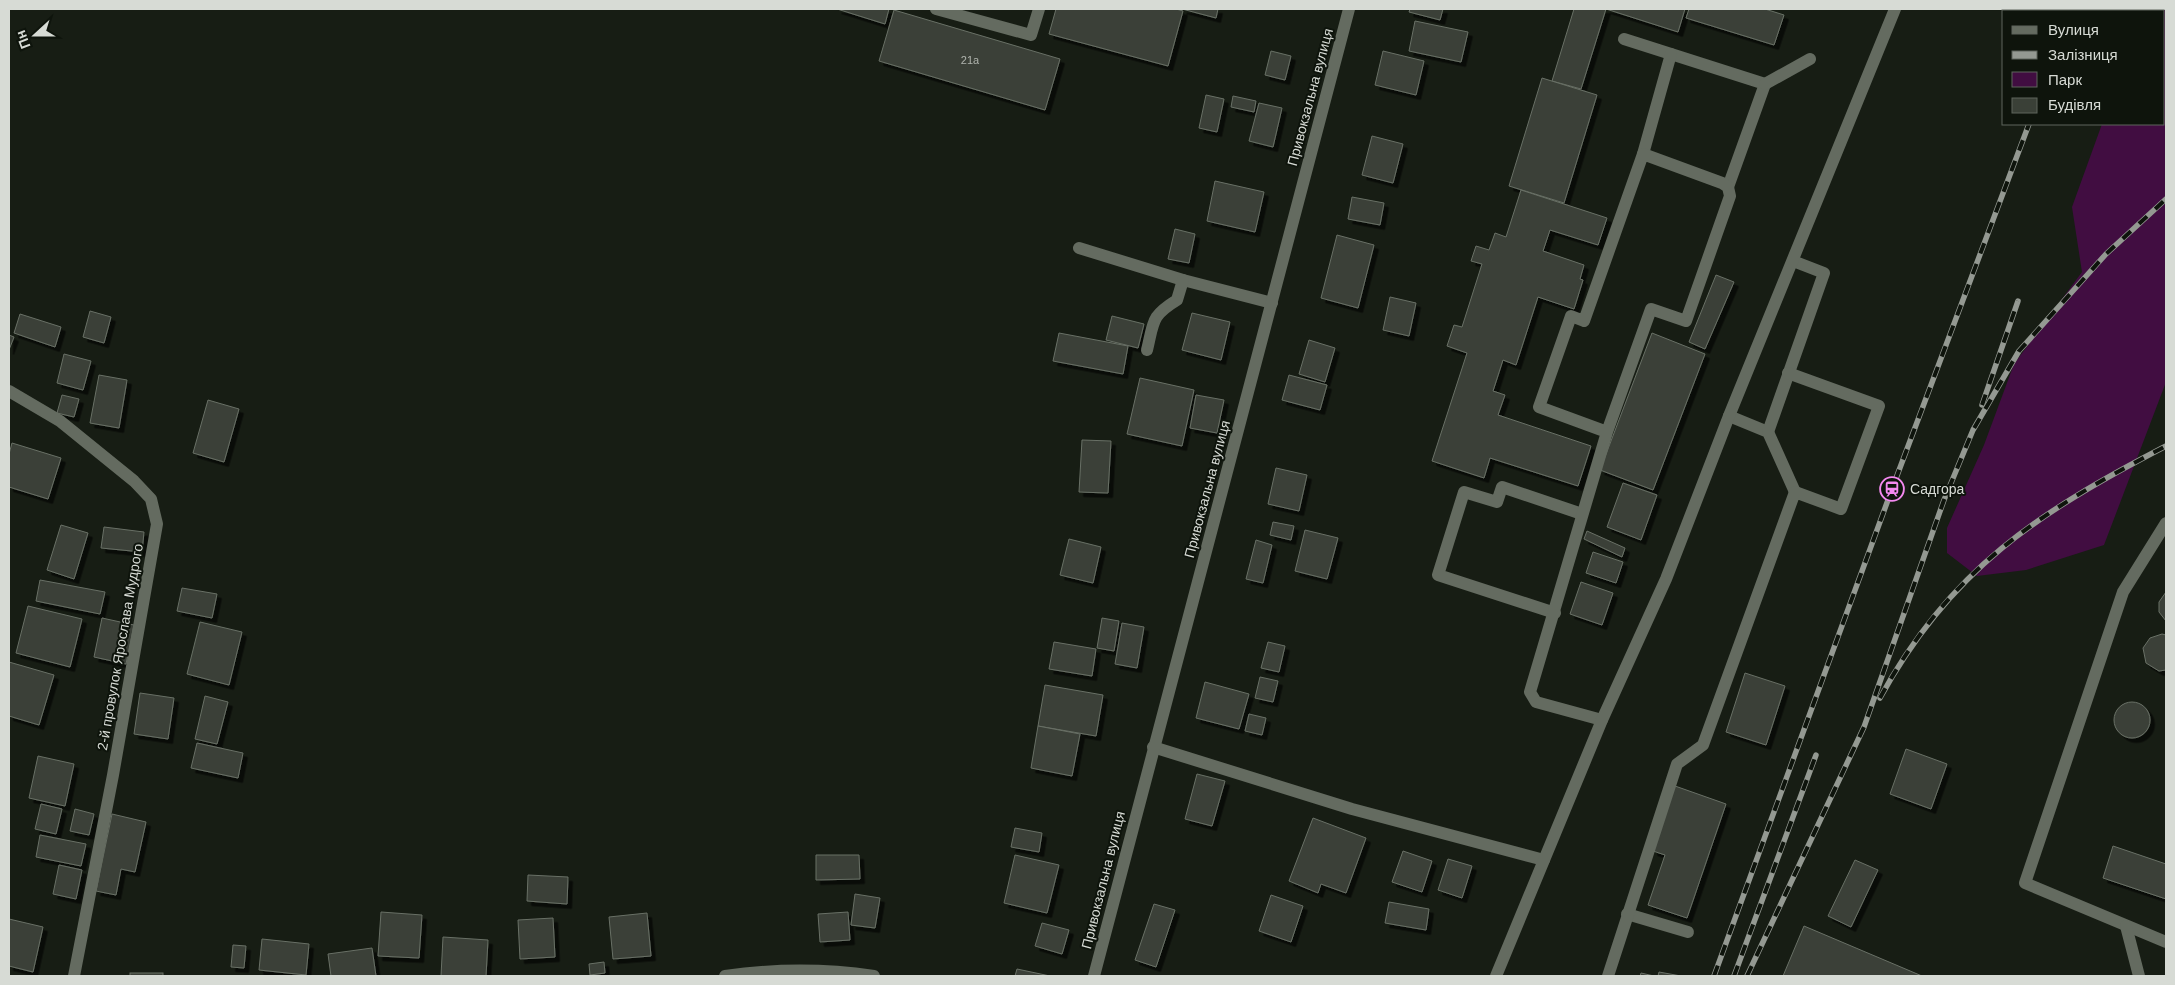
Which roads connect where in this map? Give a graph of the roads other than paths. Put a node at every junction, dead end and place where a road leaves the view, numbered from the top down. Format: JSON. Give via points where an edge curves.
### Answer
{"nodes":[{"id":1,"x":936,"y":9,"type":"edge"},
{"id":2,"x":1039,"y":9,"type":"edge"},
{"id":3,"x":1349,"y":9,"type":"edge"},
{"id":4,"x":1895,"y":9,"type":"edge"},
{"id":5,"x":1624,"y":39,"type":"dead end"},
{"id":6,"x":1671,"y":54,"type":"junction"},
{"id":7,"x":1810,"y":59,"type":"dead end"},
{"id":8,"x":1765,"y":84,"type":"junction"},
{"id":9,"x":1643,"y":154,"type":"junction"},
{"id":10,"x":1728,"y":187,"type":"junction"},
{"id":11,"x":1079,"y":248,"type":"dead end"},
{"id":12,"x":1793,"y":261,"type":"junction"},
{"id":13,"x":1183,"y":280,"type":"junction"},
{"id":14,"x":1272,"y":303,"type":"junction"},
{"id":15,"x":1147,"y":350,"type":"dead end"},
{"id":16,"x":1788,"y":373,"type":"junction"},
{"id":17,"x":9,"y":391,"type":"edge"},
{"id":18,"x":1729,"y":416,"type":"junction"},
{"id":19,"x":1607,"y":432,"type":"junction"},
{"id":20,"x":1768,"y":432,"type":"junction"},
{"id":21,"x":1795,"y":492,"type":"junction"},
{"id":22,"x":1582,"y":514,"type":"junction"},
{"id":23,"x":2166,"y":523,"type":"edge"},
{"id":24,"x":1554,"y":613,"type":"junction"},
{"id":25,"x":1602,"y":720,"type":"junction"},
{"id":26,"x":1153,"y":747,"type":"junction"},
{"id":27,"x":1544,"y":860,"type":"junction"},
{"id":28,"x":1627,"y":914,"type":"junction"},
{"id":29,"x":2126,"y":926,"type":"junction"},
{"id":30,"x":1688,"y":932,"type":"dead end"},
{"id":31,"x":2166,"y":942,"type":"edge"},
{"id":32,"x":74,"y":976,"type":"edge"},
{"id":33,"x":726,"y":976,"type":"edge"},
{"id":34,"x":874,"y":976,"type":"edge"},
{"id":35,"x":1094,"y":976,"type":"edge"},
{"id":36,"x":1496,"y":976,"type":"edge"},
{"id":37,"x":1608,"y":976,"type":"edge"},
{"id":38,"x":2138,"y":976,"type":"edge"}],
"edges":[{"from":1,"to":2,"type":"street","via":[[1031,35]]},
{"from":3,"to":14,"type":"street","name":"Привокзальна вулиця"},
{"from":4,"to":12,"type":"street"},
{"from":5,"to":6,"type":"street"},
{"from":6,"to":8,"type":"street"},
{"from":6,"to":9,"type":"street"},
{"from":7,"to":8,"type":"street"},
{"from":8,"to":10,"type":"street"},
{"from":9,"to":10,"type":"street"},
{"from":9,"to":19,"type":"street","via":[[1584,321],[1571,316],[1539,407]]},
{"from":10,"to":19,"type":"street","via":[[1730,196],[1686,321],[1651,309]]},
{"from":11,"to":13,"type":"street"},
{"from":12,"to":16,"type":"street","via":[[1824,273]]},
{"from":12,"to":18,"type":"street"},
{"from":13,"to":14,"type":"street"},
{"from":13,"to":15,"type":"street","via":[[1177,300],[1155,315]]},
{"from":14,"to":26,"type":"street","name":"Привокзальна вулиця"},
{"from":16,"to":20,"type":"street"},
{"from":16,"to":21,"type":"street","via":[[1879,406],[1841,509]]},
{"from":17,"to":32,"type":"street","name":"2-й провулок Ярослава Мудрого","via":[[60,422],[134,481],[152,499],[157,524]]},
{"from":18,"to":20,"type":"street"},
{"from":18,"to":25,"type":"street","via":[[1666,579]]},
{"from":19,"to":22,"type":"street"},
{"from":20,"to":21,"type":"street"},
{"from":21,"to":28,"type":"street","via":[[1703,745],[1677,764]]},
{"from":22,"to":24,"type":"street"},
{"from":22,"to":24,"type":"street","via":[[1502,487],[1497,502],[1464,492],[1438,576]]},
{"from":23,"to":29,"type":"street","via":[[2123,592],[2025,884]]},
{"from":24,"to":25,"type":"street","via":[[1530,692],[1536,702]]},
{"from":25,"to":27,"type":"street"},
{"from":26,"to":27,"type":"street","via":[[1352,809]]},
{"from":26,"to":35,"type":"street","name":"Привокзальна вулиця"},
{"from":27,"to":36,"type":"street"},
{"from":28,"to":30,"type":"street"},
{"from":28,"to":37,"type":"street"},
{"from":29,"to":31,"type":"street"},
{"from":29,"to":38,"type":"street"},
{"from":33,"to":34,"type":"street","via":[[752,972],[840,971]]}]}
